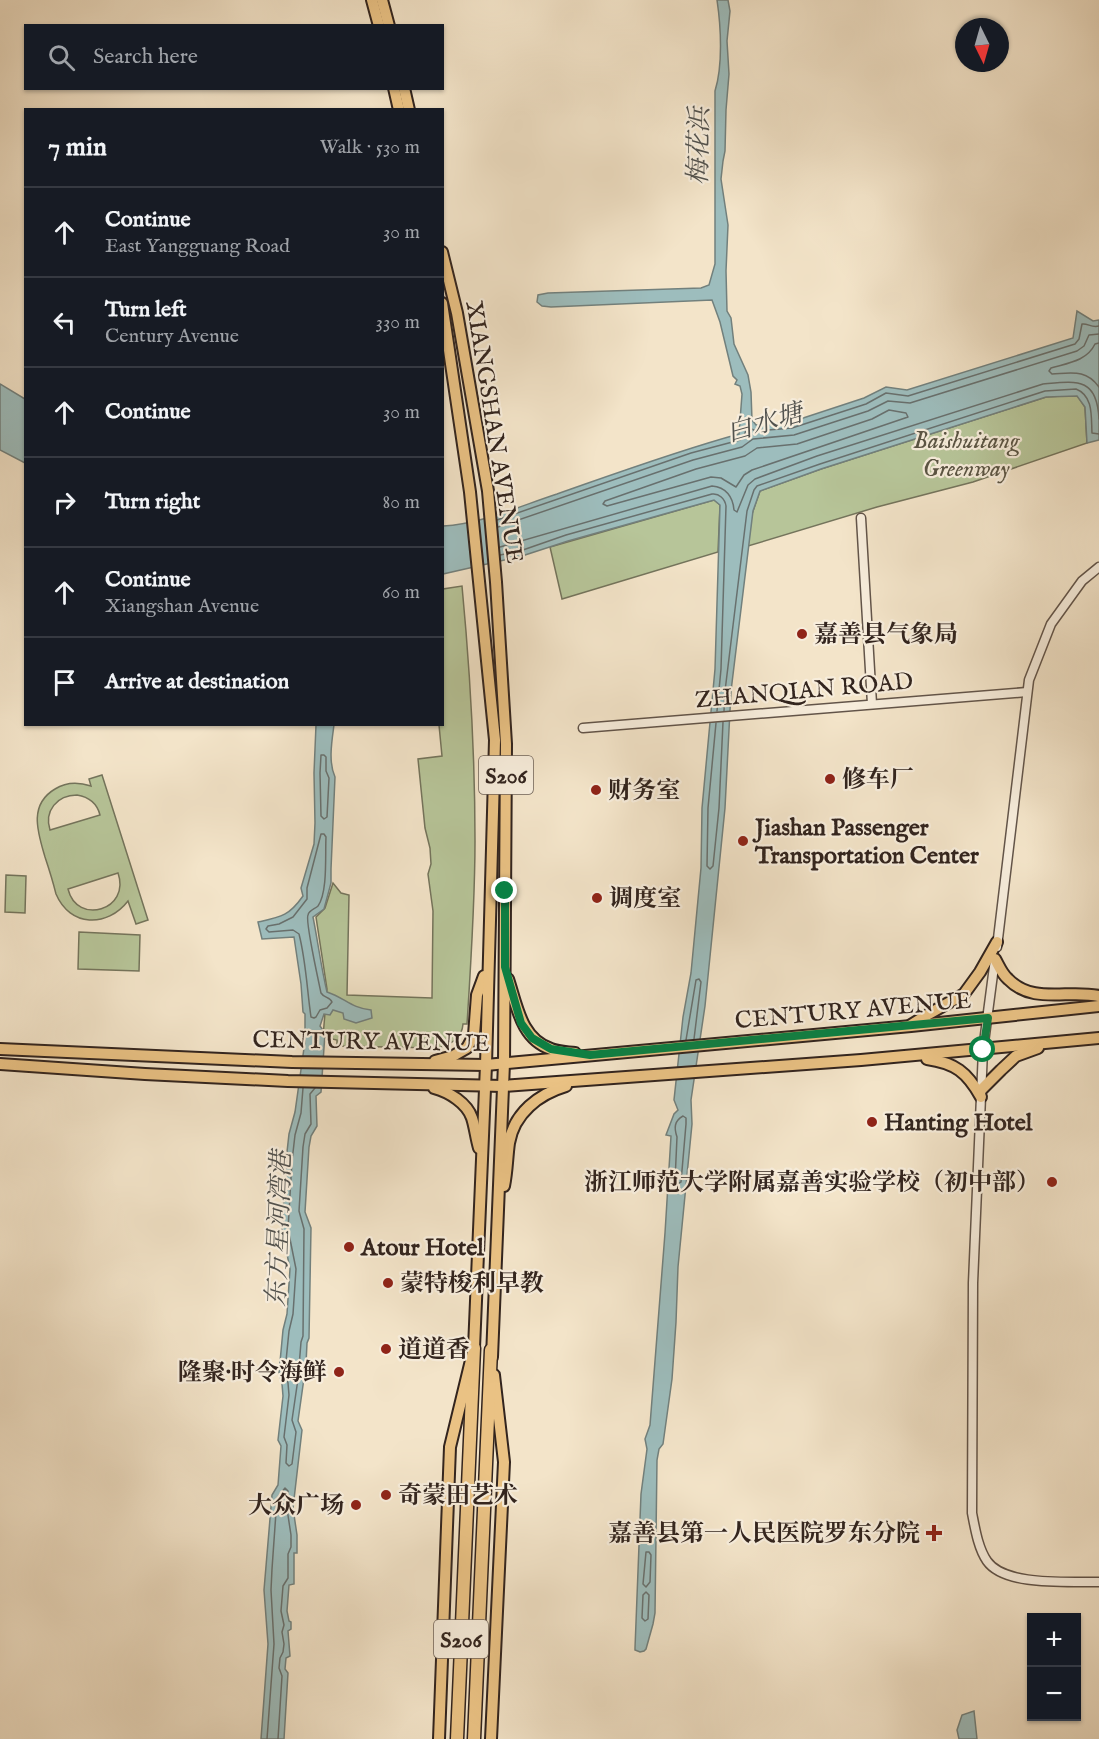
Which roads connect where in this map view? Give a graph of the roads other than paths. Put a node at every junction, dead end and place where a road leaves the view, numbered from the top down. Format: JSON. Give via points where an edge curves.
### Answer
{"nodes":[{"id":1,"x":372,"y":0,"type":"edge"},
{"id":2,"x":382,"y":0,"type":"edge"},
{"id":3,"x":378,"y":24,"type":"edge"},
{"id":4,"x":388,"y":24,"type":"edge"},
{"id":5,"x":394,"y":90,"type":"edge"},
{"id":6,"x":404,"y":90,"type":"edge"},
{"id":7,"x":399,"y":108,"type":"edge"},
{"id":8,"x":409,"y":108,"type":"edge"},
{"id":9,"x":444,"y":260,"type":"edge"},
{"id":10,"x":444,"y":316,"type":"edge"},
{"id":11,"x":861,"y":519,"type":"dead end"},
{"id":12,"x":1099,"y":567,"type":"edge"},
{"id":13,"x":1028,"y":692,"type":"junction"},
{"id":14,"x":872,"y":704,"type":"junction"},
{"id":15,"x":583,"y":728,"type":"dead end"},
{"id":16,"x":997,"y":942,"type":"junction"},
{"id":17,"x":995,"y":959,"type":"junction"},
{"id":18,"x":488,"y":964,"type":"junction"},
{"id":19,"x":505,"y":967,"type":"junction"},
{"id":20,"x":1099,"y":996,"type":"edge"},
{"id":21,"x":1099,"y":1006,"type":"edge"},
{"id":22,"x":988,"y":1018,"type":"junction"},
{"id":23,"x":911,"y":1026,"type":"junction"},
{"id":24,"x":1099,"y":1038,"type":"edge"},
{"id":25,"x":1048,"y":1043,"type":"junction"},
{"id":26,"x":0,"y":1049,"type":"edge"},
{"id":27,"x":983,"y":1050,"type":"junction"},
{"id":28,"x":590,"y":1055,"type":"junction"},
{"id":29,"x":861,"y":1060,"type":"junction"},
{"id":30,"x":0,"y":1064,"type":"edge"},
{"id":31,"x":504,"y":1064,"type":"junction"},
{"id":32,"x":423,"y":1065,"type":"junction"},
{"id":33,"x":486,"y":1065,"type":"junction"},
{"id":34,"x":592,"y":1080,"type":"junction"},
{"id":35,"x":419,"y":1085,"type":"junction"},
{"id":36,"x":485,"y":1086,"type":"junction"},
{"id":37,"x":503,"y":1086,"type":"junction"},
{"id":38,"x":981,"y":1094,"type":"junction"},
{"id":39,"x":482,"y":1158,"type":"junction"},
{"id":40,"x":497,"y":1206,"type":"junction"},
{"id":41,"x":474,"y":1348,"type":"junction"},
{"id":42,"x":491,"y":1350,"type":"junction"},
{"id":43,"x":1099,"y":1582,"type":"edge"},
{"id":44,"x":439,"y":1739,"type":"edge"},
{"id":45,"x":457,"y":1739,"type":"edge"},
{"id":46,"x":474,"y":1739,"type":"edge"},
{"id":47,"x":491,"y":1739,"type":"edge"}],
"edges":[{"from":1,"to":3,"type":"main road"},
{"from":2,"to":4,"type":"main road"},
{"from":5,"to":7,"type":"main road"},
{"from":6,"to":8,"type":"main road"},
{"from":9,"to":19,"type":"main road","name":"XIANGSHAN AVENUE","number":"S206","via":[[488,491],[496,582],[506,744]]},
{"from":10,"to":18,"type":"main road","name":"XIANGSHAN AVENUE","number":"S206","via":[[470,492],[495,740]]},
{"from":11,"to":14,"type":"street"},
{"from":12,"to":13,"type":"street","via":[[1082,581],[1051,624]]},
{"from":13,"to":14,"type":"street","name":"ZHANQIAN ROAD"},
{"from":13,"to":16,"type":"street"},
{"from":14,"to":15,"type":"street","name":"ZHANQIAN ROAD"},
{"from":16,"to":17,"type":"street"},
{"from":16,"to":23,"type":"main road","via":[[964,994]]},
{"from":17,"to":20,"type":"main road","via":[[1006,978],[1026,992]]},
{"from":17,"to":22,"type":"street"},
{"from":18,"to":32,"type":"main road","via":[[477,995],[474,1035],[467,1048]]},
{"from":18,"to":33,"type":"main road","name":"XIANGSHAN AVENUE","number":"S206"},
{"from":19,"to":28,"type":"main road","via":[[521,1023],[532,1038],[551,1049]]},
{"from":19,"to":31,"type":"main road","name":"XIANGSHAN AVENUE","number":"S206"},
{"from":21,"to":22,"type":"main road","name":"CENTURY AVENUE"},
{"from":22,"to":23,"type":"main road","name":"CENTURY AVENUE"},
{"from":22,"to":27,"type":"street"},
{"from":23,"to":28,"type":"main road","name":"CENTURY AVENUE"},
{"from":24,"to":25,"type":"main road","name":"CENTURY AVENUE"},
{"from":25,"to":27,"type":"main road","name":"CENTURY AVENUE"},
{"from":25,"to":38,"type":"main road","via":[[1016,1056]]},
{"from":26,"to":32,"type":"main road","name":"CENTURY AVENUE"},
{"from":27,"to":29,"type":"main road","name":"CENTURY AVENUE"},
{"from":27,"to":38,"type":"street"},
{"from":28,"to":31,"type":"main road","name":"CENTURY AVENUE"},
{"from":29,"to":34,"type":"main road","name":"CENTURY AVENUE"},
{"from":29,"to":38,"type":"main road","via":[[944,1061],[967,1075]]},
{"from":30,"to":35,"type":"main road","name":"CENTURY AVENUE"},
{"from":31,"to":33,"type":"main road","name":"CENTURY AVENUE"},
{"from":31,"to":37,"type":"main road","name":"XIANGSHAN AVENUE","number":"S206"},
{"from":32,"to":33,"type":"main road","name":"CENTURY AVENUE"},
{"from":33,"to":36,"type":"main road","name":"XIANGSHAN AVENUE","number":"S206"},
{"from":34,"to":37,"type":"main road","name":"CENTURY AVENUE"},
{"from":34,"to":40,"type":"main road","via":[[555,1089],[525,1109],[509,1141],[505,1183]]},
{"from":35,"to":36,"type":"main road","name":"CENTURY AVENUE"},
{"from":35,"to":39,"type":"main road","via":[[454,1096],[464,1107],[472,1117]]},
{"from":36,"to":37,"type":"main road","name":"CENTURY AVENUE"},
{"from":36,"to":39,"type":"main road","number":"S206"},
{"from":37,"to":40,"type":"main road","number":"S206"},
{"from":38,"to":43,"type":"street","via":[[973,1283],[972,1513],[977,1537],[988,1562],[1004,1575],[1030,1580]]},
{"from":39,"to":41,"type":"main road","number":"S206"},
{"from":40,"to":42,"type":"main road","number":"S206"},
{"from":41,"to":44,"type":"main road","via":[[450,1447]]},
{"from":41,"to":45,"type":"highway","number":"S206"},
{"from":42,"to":46,"type":"highway","number":"S206"},
{"from":42,"to":47,"type":"main road","via":[[504,1462]]}]}
